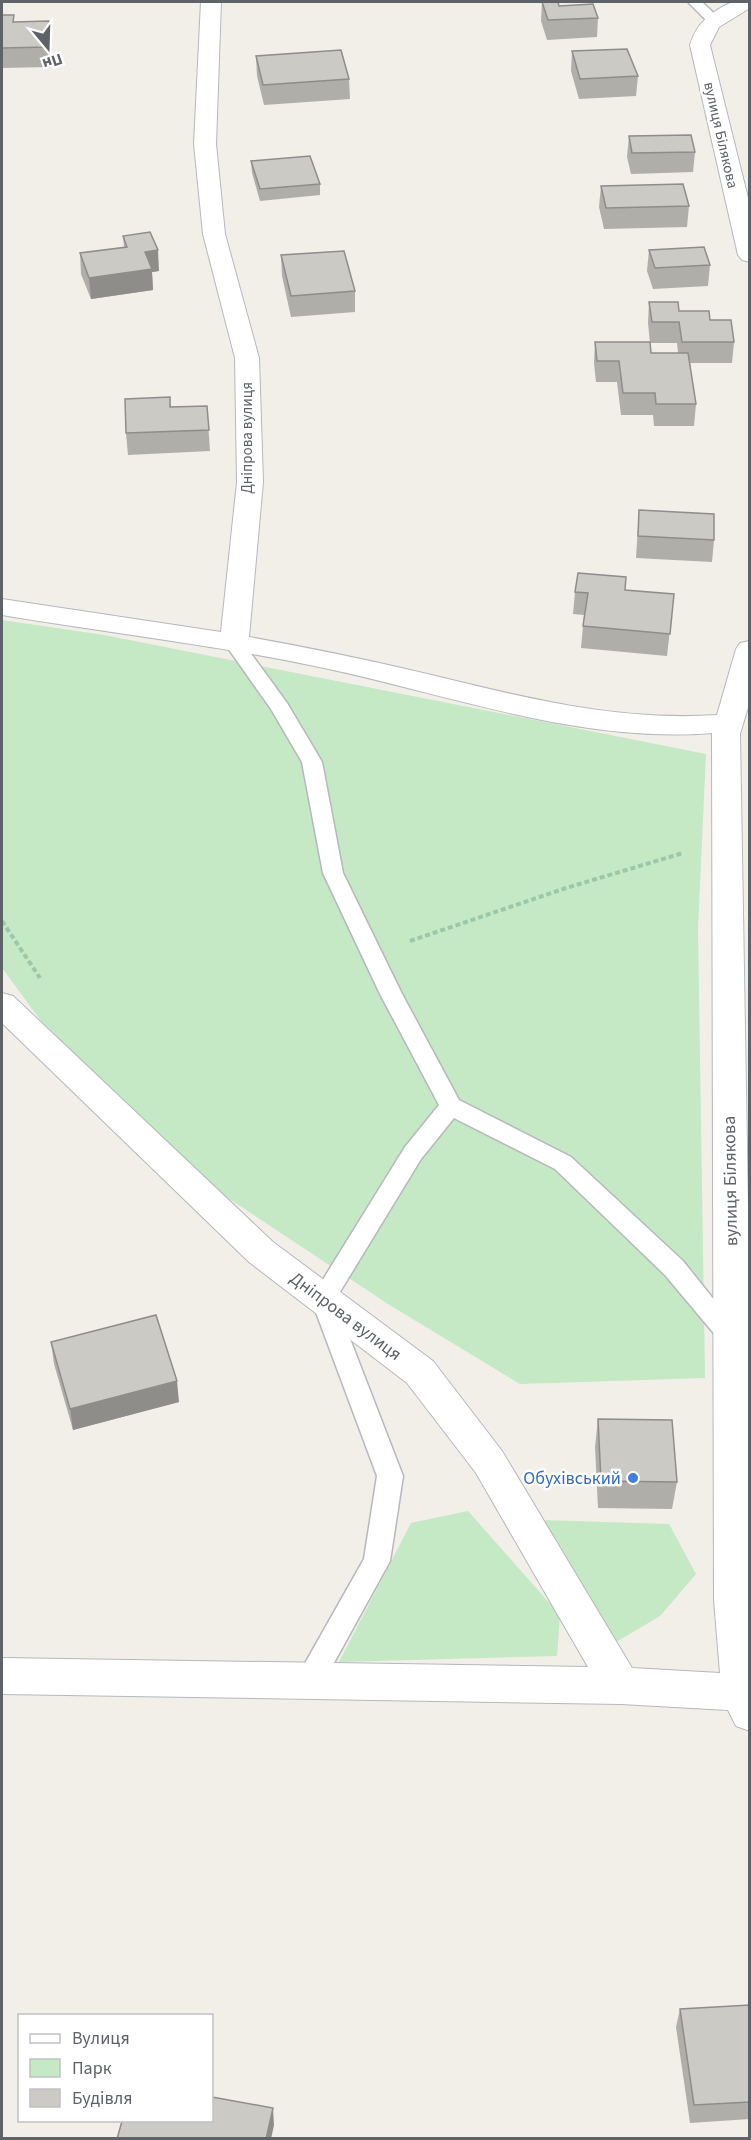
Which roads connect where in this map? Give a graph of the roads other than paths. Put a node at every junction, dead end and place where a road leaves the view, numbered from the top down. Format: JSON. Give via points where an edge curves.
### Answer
{"nodes":[{"id":1,"x":212,"y":2,"type":"edge"},
{"id":2,"x":695,"y":2,"type":"edge"},
{"id":3,"x":747,"y":2,"type":"edge"},
{"id":4,"x":713,"y":19,"type":"junction"},
{"id":5,"x":750,"y":255,"type":"edge"},
{"id":6,"x":2,"y":607,"type":"edge"},
{"id":7,"x":234,"y":644,"type":"junction"},
{"id":8,"x":750,"y":650,"type":"edge"},
{"id":9,"x":729,"y":723,"type":"junction"},
{"id":10,"x":2,"y":1004,"type":"edge"},
{"id":11,"x":451,"y":1107,"type":"junction"},
{"id":12,"x":323,"y":1299,"type":"junction"},
{"id":13,"x":731,"y":1335,"type":"junction"},
{"id":14,"x":2,"y":1676,"type":"edge"},
{"id":15,"x":309,"y":1681,"type":"junction"},
{"id":16,"x":621,"y":1686,"type":"junction"},
{"id":17,"x":746,"y":1703,"type":"edge"}],
"edges":[{"from":1,"to":7,"type":"street","name":"Дніпрова вулиця","via":[[205,144],[214,234],[247,358],[249,482]]},
{"from":2,"to":4,"type":"lane"},
{"from":3,"to":4,"type":"street"},
{"from":4,"to":5,"type":"street","name":"вулиця Білякова","via":[[700,45]]},
{"from":6,"to":7,"type":"street"},
{"from":7,"to":9,"type":"street","via":[[367,668],[572,715],[658,727]]},
{"from":7,"to":11,"type":"lane","via":[[280,707],[312,762],[333,873]]},
{"from":8,"to":9,"type":"street","name":"вулиця Білякова"},
{"from":9,"to":13,"type":"street","name":"вулиця Білякова","via":[[726,734]]},
{"from":10,"to":12,"type":"street","name":"Дніпрова вулиця","via":[[261,1252]]},
{"from":11,"to":12,"type":"lane","via":[[413,1153]]},
{"from":11,"to":13,"type":"lane","via":[[564,1163],[674,1268]]},
{"from":12,"to":15,"type":"lane","via":[[390,1476],[376,1562]]},
{"from":12,"to":16,"type":"street","name":"Дніпрова вулиця","via":[[420,1372],[489,1462]]},
{"from":13,"to":17,"type":"street","name":"вулиця Білякова","via":[[734,1600]]},
{"from":14,"to":15,"type":"street"},
{"from":15,"to":16,"type":"street"},
{"from":16,"to":17,"type":"street"}]}
